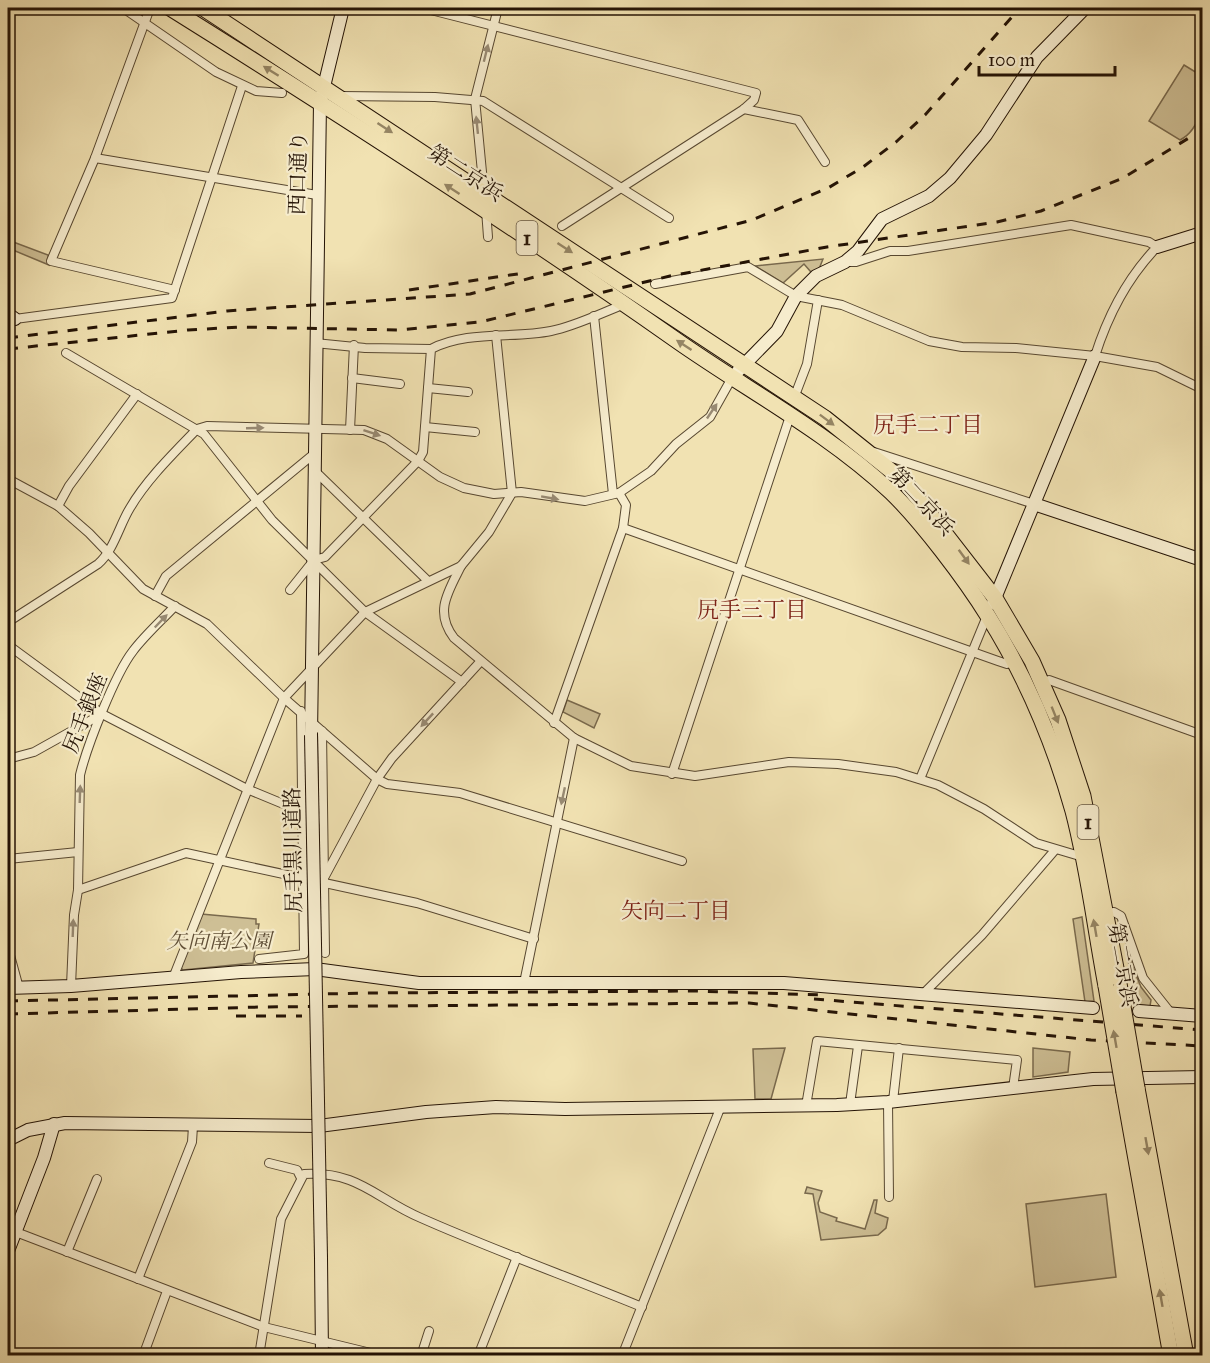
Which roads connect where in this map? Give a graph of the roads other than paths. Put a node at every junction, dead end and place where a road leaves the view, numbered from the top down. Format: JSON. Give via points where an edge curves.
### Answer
{"nodes":[{"id":1,"x":123,"y":8,"type":"edge"},
{"id":2,"x":150,"y":8,"type":"edge"},
{"id":3,"x":170,"y":8,"type":"edge"},
{"id":4,"x":203,"y":8,"type":"edge"},
{"id":5,"x":343,"y":8,"type":"edge"},
{"id":6,"x":423,"y":8,"type":"edge"},
{"id":7,"x":498,"y":8,"type":"edge"},
{"id":8,"x":1085,"y":8,"type":"edge"},
{"id":9,"x":146,"y":23,"type":"junction"},
{"id":10,"x":493,"y":25,"type":"junction"},
{"id":11,"x":242,"y":86,"type":"junction"},
{"id":12,"x":323,"y":86,"type":"junction"},
{"id":13,"x":282,"y":93,"type":"dead end"},
{"id":14,"x":337,"y":96,"type":"junction"},
{"id":15,"x":475,"y":99,"type":"junction"},
{"id":16,"x":320,"y":103,"type":"junction"},
{"id":17,"x":744,"y":109,"type":"junction"},
{"id":18,"x":95,"y":158,"type":"junction"},
{"id":19,"x":825,"y":162,"type":"dead end"},
{"id":20,"x":213,"y":179,"type":"junction"},
{"id":21,"x":623,"y":188,"type":"junction"},
{"id":22,"x":484,"y":192,"type":"junction"},
{"id":23,"x":317,"y":195,"type":"junction"},
{"id":24,"x":486,"y":210,"type":"junction"},
{"id":25,"x":669,"y":218,"type":"dead end"},
{"id":26,"x":562,"y":226,"type":"dead end"},
{"id":27,"x":1203,"y":233,"type":"edge"},
{"id":28,"x":488,"y":237,"type":"dead end"},
{"id":29,"x":1157,"y":247,"type":"junction"},
{"id":30,"x":845,"y":262,"type":"junction"},
{"id":31,"x":655,"y":284,"type":"dead end"},
{"id":32,"x":175,"y":290,"type":"junction"},
{"id":33,"x":796,"y":296,"type":"junction"},
{"id":34,"x":818,"y":300,"type":"junction"},
{"id":35,"x":625,"y":304,"type":"junction"},
{"id":36,"x":594,"y":316,"type":"junction"},
{"id":37,"x":11,"y":317,"type":"edge"},
{"id":38,"x":496,"y":334,"type":"junction"},
{"id":39,"x":315,"y":343,"type":"junction"},
{"id":40,"x":354,"y":345,"type":"junction"},
{"id":41,"x":431,"y":349,"type":"junction"},
{"id":42,"x":66,"y":353,"type":"dead end"},
{"id":43,"x":1095,"y":356,"type":"junction"},
{"id":44,"x":738,"y":370,"type":"junction"},
{"id":45,"x":352,"y":378,"type":"junction"},
{"id":46,"x":400,"y":384,"type":"dead end"},
{"id":47,"x":428,"y":388,"type":"junction"},
{"id":48,"x":1203,"y":389,"type":"edge"},
{"id":49,"x":468,"y":392,"type":"dead end"},
{"id":50,"x":137,"y":394,"type":"junction"},
{"id":51,"x":794,"y":398,"type":"junction"},
{"id":52,"x":790,"y":416,"type":"junction"},
{"id":53,"x":315,"y":427,"type":"junction"},
{"id":54,"x":425,"y":427,"type":"junction"},
{"id":55,"x":197,"y":429,"type":"junction"},
{"id":56,"x":350,"y":430,"type":"junction"},
{"id":57,"x":476,"y":432,"type":"dead end"},
{"id":58,"x":864,"y":450,"type":"junction"},
{"id":59,"x":315,"y":453,"type":"junction"},
{"id":60,"x":418,"y":461,"type":"junction"},
{"id":61,"x":315,"y":471,"type":"junction"},
{"id":62,"x":8,"y":479,"type":"edge"},
{"id":63,"x":512,"y":494,"type":"junction"},
{"id":64,"x":616,"y":494,"type":"junction"},
{"id":65,"x":256,"y":500,"type":"junction"},
{"id":66,"x":1034,"y":504,"type":"junction"},
{"id":67,"x":58,"y":506,"type":"junction"},
{"id":68,"x":365,"y":518,"type":"junction"},
{"id":69,"x":623,"y":528,"type":"junction"},
{"id":70,"x":109,"y":555,"type":"junction"},
{"id":71,"x":314,"y":560,"type":"junction"},
{"id":72,"x":1203,"y":561,"type":"edge"},
{"id":73,"x":461,"y":566,"type":"junction"},
{"id":74,"x":739,"y":568,"type":"junction"},
{"id":75,"x":427,"y":580,"type":"junction"},
{"id":76,"x":290,"y":590,"type":"dead end"},
{"id":77,"x":155,"y":596,"type":"junction"},
{"id":78,"x":995,"y":598,"type":"junction"},
{"id":79,"x":175,"y":606,"type":"junction"},
{"id":80,"x":365,"y":612,"type":"junction"},
{"id":81,"x":988,"y":615,"type":"junction"},
{"id":82,"x":8,"y":622,"type":"edge"},
{"id":83,"x":8,"y":645,"type":"edge"},
{"id":84,"x":972,"y":651,"type":"junction"},
{"id":85,"x":480,"y":662,"type":"junction"},
{"id":86,"x":1014,"y":662,"type":"junction"},
{"id":87,"x":312,"y":668,"type":"junction"},
{"id":88,"x":462,"y":682,"type":"junction"},
{"id":89,"x":1042,"y":682,"type":"junction"},
{"id":90,"x":284,"y":698,"type":"junction"},
{"id":91,"x":102,"y":714,"type":"junction"},
{"id":92,"x":306,"y":715,"type":"junction"},
{"id":93,"x":554,"y":723,"type":"junction"},
{"id":94,"x":316,"y":733,"type":"junction"},
{"id":95,"x":1203,"y":735,"type":"edge"},
{"id":96,"x":574,"y":738,"type":"junction"},
{"id":97,"x":8,"y":759,"type":"edge"},
{"id":98,"x":672,"y":774,"type":"junction"},
{"id":99,"x":377,"y":779,"type":"junction"},
{"id":100,"x":920,"y":779,"type":"junction"},
{"id":101,"x":247,"y":789,"type":"junction"},
{"id":102,"x":301,"y":812,"type":"junction"},
{"id":103,"x":322,"y":820,"type":"junction"},
{"id":104,"x":557,"y":823,"type":"junction"},
{"id":105,"x":1055,"y":850,"type":"junction"},
{"id":106,"x":78,"y":852,"type":"junction"},
{"id":107,"x":1083,"y":857,"type":"junction"},
{"id":108,"x":8,"y":859,"type":"edge"},
{"id":109,"x":219,"y":859,"type":"junction"},
{"id":110,"x":682,"y":861,"type":"dead end"},
{"id":111,"x":302,"y":877,"type":"junction"},
{"id":112,"x":325,"y":880,"type":"junction"},
{"id":113,"x":78,"y":891,"type":"junction"},
{"id":114,"x":1107,"y":913,"type":"junction"},
{"id":115,"x":534,"y":939,"type":"junction"},
{"id":116,"x":8,"y":948,"type":"edge"},
{"id":117,"x":325,"y":953,"type":"dead end"},
{"id":118,"x":259,"y":959,"type":"dead end"},
{"id":119,"x":315,"y":969,"type":"junction"},
{"id":120,"x":173,"y":978,"type":"junction"},
{"id":121,"x":524,"y":982,"type":"junction"},
{"id":122,"x":70,"y":986,"type":"junction"},
{"id":123,"x":13,"y":988,"type":"edge"},
{"id":124,"x":1113,"y":988,"type":"junction"},
{"id":125,"x":924,"y":993,"type":"junction"},
{"id":126,"x":1093,"y":1008,"type":"dead end"},
{"id":127,"x":1139,"y":1011,"type":"dead end"},
{"id":128,"x":1170,"y":1012,"type":"junction"},
{"id":129,"x":1203,"y":1016,"type":"edge"},
{"id":130,"x":858,"y":1046,"type":"junction"},
{"id":131,"x":898,"y":1048,"type":"junction"},
{"id":132,"x":1203,"y":1077,"type":"edge"},
{"id":133,"x":1014,"y":1088,"type":"junction"},
{"id":134,"x":1131,"y":1090,"type":"junction"},
{"id":135,"x":890,"y":1101,"type":"junction"},
{"id":136,"x":850,"y":1104,"type":"junction"},
{"id":137,"x":721,"y":1106,"type":"junction"},
{"id":138,"x":806,"y":1106,"type":"junction"},
{"id":139,"x":54,"y":1124,"type":"junction"},
{"id":140,"x":193,"y":1126,"type":"junction"},
{"id":141,"x":319,"y":1126,"type":"junction"},
{"id":142,"x":8,"y":1140,"type":"edge"},
{"id":143,"x":269,"y":1163,"type":"dead end"},
{"id":144,"x":301,"y":1178,"type":"junction"},
{"id":145,"x":97,"y":1179,"type":"dead end"},
{"id":146,"x":889,"y":1197,"type":"dead end"},
{"id":147,"x":11,"y":1230,"type":"edge"},
{"id":148,"x":8,"y":1251,"type":"edge"},
{"id":149,"x":67,"y":1251,"type":"junction"},
{"id":150,"x":517,"y":1257,"type":"junction"},
{"id":151,"x":138,"y":1279,"type":"junction"},
{"id":152,"x":167,"y":1291,"type":"junction"},
{"id":153,"x":642,"y":1307,"type":"junction"},
{"id":154,"x":264,"y":1327,"type":"junction"},
{"id":155,"x":429,"y":1331,"type":"dead end"},
{"id":156,"x":323,"y":1341,"type":"junction"},
{"id":157,"x":143,"y":1356,"type":"edge"},
{"id":158,"x":259,"y":1356,"type":"edge"},
{"id":159,"x":322,"y":1356,"type":"edge"},
{"id":160,"x":383,"y":1356,"type":"edge"},
{"id":161,"x":421,"y":1356,"type":"edge"},
{"id":162,"x":478,"y":1356,"type":"edge"},
{"id":163,"x":622,"y":1356,"type":"edge"},
{"id":164,"x":1171,"y":1356,"type":"edge"},
{"id":165,"x":1186,"y":1356,"type":"edge"}],
"edges":[{"from":1,"to":9,"type":"street"},
{"from":2,"to":9,"type":"street"},
{"from":16,"to":3,"type":"highway","name":"第二京浜","number":"1","one_way":true},
{"from":4,"to":12,"type":"highway","name":"第二京浜","number":"1"},
{"from":5,"to":12,"type":"street","name":"西口通り"},
{"from":6,"to":10,"type":"street"},
{"from":7,"to":10,"type":"street"},
{"from":8,"to":30,"type":"street","via":[[1037,57],[986,135],[950,178],[929,196],[882,219]]},
{"from":9,"to":11,"type":"street"},
{"from":9,"to":18,"type":"street"},
{"from":15,"to":10,"type":"street","one_way":true},
{"from":10,"to":17,"type":"street","via":[[756,93]]},
{"from":11,"to":13,"type":"street"},
{"from":11,"to":20,"type":"street"},
{"from":12,"to":14,"type":"highway","name":"第二京浜","number":"1"},
{"from":12,"to":16,"type":"street","name":"西口通り"},
{"from":14,"to":15,"type":"street"},
{"from":14,"to":22,"type":"highway","name":"第二京浜","number":"1","one_way":true},
{"from":15,"to":21,"type":"street"},
{"from":22,"to":15,"type":"street","one_way":true},
{"from":16,"to":23,"type":"street","name":"西口通り"},
{"from":24,"to":16,"type":"highway","name":"第二京浜","number":"1","one_way":true},
{"from":17,"to":19,"type":"street","via":[[798,120]]},
{"from":17,"to":21,"type":"street"},
{"from":18,"to":20,"type":"street"},
{"from":18,"to":32,"type":"street","via":[[51,261]]},
{"from":20,"to":23,"type":"street"},
{"from":20,"to":32,"type":"street"},
{"from":21,"to":25,"type":"street"},
{"from":21,"to":26,"type":"street"},
{"from":22,"to":44,"type":"highway","name":"第二京浜","number":"1","one_way":true},
{"from":23,"to":39,"type":"street","name":"西口通り"},
{"from":24,"to":28,"type":"street"},
{"from":24,"to":35,"type":"highway","name":"第二京浜","number":"1"},
{"from":27,"to":29,"type":"street"},
{"from":29,"to":30,"type":"street","via":[[1071,225],[908,251],[890,250]]},
{"from":29,"to":43,"type":"street","via":[[1109,316]]},
{"from":30,"to":33,"type":"street","via":[[816,276]]},
{"from":31,"to":33,"type":"street","via":[[748,267]]},
{"from":32,"to":37,"type":"street","via":[[172,297]]},
{"from":33,"to":34,"type":"street"},
{"from":33,"to":44,"type":"street","via":[[777,331]]},
{"from":34,"to":43,"type":"street","via":[[842,305],[937,343]]},
{"from":34,"to":51,"type":"street","via":[[810,353]]},
{"from":35,"to":36,"type":"street"},
{"from":44,"to":35,"type":"highway","name":"第二京浜","number":"1","one_way":true},
{"from":36,"to":38,"type":"street","via":[[550,331]]},
{"from":36,"to":64,"type":"street"},
{"from":38,"to":41,"type":"street"},
{"from":38,"to":63,"type":"street"},
{"from":39,"to":40,"type":"street"},
{"from":39,"to":53,"type":"street","name":"尻手黒川道路"},
{"from":40,"to":41,"type":"street"},
{"from":40,"to":45,"type":"street"},
{"from":41,"to":47,"type":"street"},
{"from":42,"to":50,"type":"street"},
{"from":43,"to":48,"type":"street","via":[[1157,368]]},
{"from":43,"to":66,"type":"street"},
{"from":44,"to":51,"type":"highway","name":"第二京浜","number":"1"},
{"from":44,"to":52,"type":"highway","name":"第二京浜","number":"1"},
{"from":64,"to":44,"type":"street","one_way":true,"via":[[651,471],[676,444],[710,417]]},
{"from":45,"to":46,"type":"street"},
{"from":45,"to":56,"type":"street"},
{"from":47,"to":49,"type":"street"},
{"from":47,"to":54,"type":"street"},
{"from":50,"to":55,"type":"street"},
{"from":50,"to":67,"type":"street"},
{"from":51,"to":58,"type":"highway","name":"第二京浜","number":"1","one_way":true},
{"from":52,"to":74,"type":"street"},
{"from":52,"to":81,"type":"highway","name":"第二京浜","number":"1","via":[[892,493]]},
{"from":55,"to":53,"type":"street","one_way":true},
{"from":53,"to":56,"type":"street"},
{"from":53,"to":59,"type":"street","name":"尻手黒川道路"},
{"from":54,"to":57,"type":"street"},
{"from":54,"to":60,"type":"street","via":[[423,452]]},
{"from":55,"to":65,"type":"street"},
{"from":55,"to":70,"type":"street","via":[[130,506]]},
{"from":56,"to":60,"type":"street","one_way":true,"via":[[380,435]]},
{"from":58,"to":66,"type":"street"},
{"from":58,"to":78,"type":"highway","name":"第二京浜","number":"1","one_way":true,"via":[[905,482]]},
{"from":59,"to":61,"type":"street","name":"尻手黒川道路"},
{"from":59,"to":65,"type":"street"},
{"from":60,"to":63,"type":"street","via":[[464,488]]},
{"from":60,"to":68,"type":"street"},
{"from":61,"to":68,"type":"street"},
{"from":61,"to":71,"type":"street","name":"尻手黒川道路"},
{"from":62,"to":67,"type":"street"},
{"from":63,"to":64,"type":"street","one_way":true,"via":[[585,501]]},
{"from":63,"to":73,"type":"street","via":[[489,532]]},
{"from":64,"to":69,"type":"street","via":[[626,505]]},
{"from":65,"to":71,"type":"street"},
{"from":65,"to":77,"type":"street","via":[[166,576]]},
{"from":66,"to":72,"type":"street"},
{"from":66,"to":78,"type":"street"},
{"from":67,"to":70,"type":"street"},
{"from":68,"to":71,"type":"street","via":[[325,557]]},
{"from":68,"to":75,"type":"street"},
{"from":69,"to":74,"type":"street"},
{"from":69,"to":93,"type":"street"},
{"from":70,"to":77,"type":"street"},
{"from":70,"to":82,"type":"street"},
{"from":71,"to":76,"type":"street"},
{"from":71,"to":80,"type":"street"},
{"from":71,"to":87,"type":"street","name":"尻手黒川道路"},
{"from":73,"to":75,"type":"street"},
{"from":73,"to":85,"type":"street","via":[[442,615],[454,638]]},
{"from":74,"to":84,"type":"street"},
{"from":74,"to":98,"type":"street"},
{"from":75,"to":80,"type":"street"},
{"from":77,"to":79,"type":"street"},
{"from":78,"to":81,"type":"street"},
{"from":78,"to":89,"type":"highway","name":"第二京浜","number":"1"},
{"from":79,"to":90,"type":"street","via":[[207,624]]},
{"from":91,"to":79,"type":"street","name":"尻手銀座","one_way":true,"via":[[132,652]]},
{"from":80,"to":87,"type":"street"},
{"from":80,"to":88,"type":"street"},
{"from":81,"to":84,"type":"street"},
{"from":81,"to":86,"type":"highway","name":"第二京浜","number":"1"},
{"from":83,"to":91,"type":"street"},
{"from":84,"to":86,"type":"street","via":[[1008,664]]},
{"from":84,"to":100,"type":"street"},
{"from":85,"to":88,"type":"street"},
{"from":85,"to":93,"type":"street"},
{"from":86,"to":107,"type":"highway","name":"第二京浜","number":"1","via":[[1059,768]]},
{"from":87,"to":90,"type":"street"},
{"from":87,"to":92,"type":"street","name":"尻手黒川道路"},
{"from":88,"to":99,"type":"street","one_way":true},
{"from":89,"to":95,"type":"street","via":[[1049,680]]},
{"from":89,"to":114,"type":"highway","name":"第二京浜","number":"1","one_way":true,"via":[[1080,786]]},
{"from":90,"to":92,"type":"street"},
{"from":90,"to":101,"type":"street"},
{"from":91,"to":97,"type":"street","via":[[34,752]]},
{"from":91,"to":101,"type":"street"},
{"from":106,"to":91,"type":"street","name":"尻手銀座","one_way":true,"via":[[80,775]]},
{"from":92,"to":94,"type":"street","name":"尻手黒川道路"},
{"from":92,"to":102,"type":"street"},
{"from":93,"to":96,"type":"street"},
{"from":94,"to":99,"type":"street"},
{"from":94,"to":103,"type":"street"},
{"from":94,"to":119,"type":"street","name":"尻手黒川道路","bridge":true},
{"from":96,"to":98,"type":"street","via":[[631,766]]},
{"from":96,"to":104,"type":"street","one_way":true},
{"from":98,"to":100,"type":"street","via":[[695,776],[789,762],[838,764]]},
{"from":99,"to":104,"type":"street","via":[[387,784],[460,793]]},
{"from":99,"to":112,"type":"street"},
{"from":100,"to":105,"type":"street","via":[[966,799],[1023,837]]},
{"from":101,"to":102,"type":"street"},
{"from":101,"to":109,"type":"street"},
{"from":102,"to":103,"type":"street"},
{"from":102,"to":111,"type":"street"},
{"from":103,"to":112,"type":"street"},
{"from":104,"to":110,"type":"street"},
{"from":104,"to":115,"type":"street"},
{"from":105,"to":107,"type":"street"},
{"from":105,"to":125,"type":"street","via":[[982,935]]},
{"from":106,"to":108,"type":"street"},
{"from":106,"to":113,"type":"street","name":"尻手銀座"},
{"from":124,"to":107,"type":"highway","name":"第二京浜","number":"1","one_way":true},
{"from":109,"to":111,"type":"street"},
{"from":109,"to":113,"type":"street","via":[[186,853]]},
{"from":109,"to":120,"type":"street"},
{"from":111,"to":112,"type":"street"},
{"from":111,"to":118,"type":"street","via":[[304,954]]},
{"from":112,"to":115,"type":"street"},
{"from":112,"to":117,"type":"street"},
{"from":122,"to":113,"type":"street","name":"尻手銀座","one_way":true},
{"from":114,"to":124,"type":"highway","name":"第二京浜","number":"1"},
{"from":114,"to":128,"type":"street","via":[[1121,916],[1143,978]]},
{"from":115,"to":121,"type":"street"},
{"from":116,"to":123,"type":"street"},
{"from":119,"to":120,"type":"street"},
{"from":119,"to":121,"type":"street","via":[[419,983]]},
{"from":119,"to":141,"type":"street","name":"尻手黒川道路","bridge":true},
{"from":120,"to":122,"type":"street"},
{"from":121,"to":125,"type":"street","via":[[746,981]]},
{"from":122,"to":123,"type":"street"},
{"from":124,"to":134,"type":"highway","name":"第二京浜","number":"1","bridge":true},
{"from":125,"to":126,"type":"street"},
{"from":127,"to":128,"type":"street"},
{"from":128,"to":129,"type":"street"},
{"from":130,"to":131,"type":"street"},
{"from":130,"to":136,"type":"street"},
{"from":130,"to":138,"type":"street","via":[[817,1041]]},
{"from":131,"to":133,"type":"street","via":[[1017,1060]]},
{"from":131,"to":135,"type":"street"},
{"from":132,"to":133,"type":"street","via":[[1093,1079]]},
{"from":133,"to":135,"type":"street"},
{"from":164,"to":134,"type":"highway","name":"第二京浜","number":"1","one_way":true},
{"from":134,"to":165,"type":"highway","name":"第二京浜","number":"1","one_way":true},
{"from":135,"to":136,"type":"street"},
{"from":135,"to":146,"type":"street"},
{"from":136,"to":138,"type":"street"},
{"from":137,"to":138,"type":"street"},
{"from":137,"to":141,"type":"street","via":[[489,1108]]},
{"from":137,"to":153,"type":"street"},
{"from":139,"to":140,"type":"street"},
{"from":139,"to":142,"type":"street"},
{"from":139,"to":147,"type":"street","via":[[44,1158]]},
{"from":140,"to":141,"type":"street"},
{"from":140,"to":151,"type":"street","via":[[192,1142]]},
{"from":141,"to":156,"type":"street","name":"尻手黒川道路","bridge":true},
{"from":143,"to":144,"type":"street","via":[[297,1170]]},
{"from":144,"to":150,"type":"street","via":[[304,1174],[329,1173],[357,1183],[419,1218]]},
{"from":144,"to":154,"type":"street","via":[[281,1219]]},
{"from":145,"to":149,"type":"street"},
{"from":147,"to":148,"type":"street"},
{"from":147,"to":149,"type":"street"},
{"from":149,"to":151,"type":"street"},
{"from":150,"to":153,"type":"street"},
{"from":150,"to":162,"type":"street"},
{"from":151,"to":152,"type":"street"},
{"from":152,"to":154,"type":"street"},
{"from":152,"to":157,"type":"street"},
{"from":153,"to":163,"type":"street"},
{"from":154,"to":156,"type":"street"},
{"from":154,"to":158,"type":"street"},
{"from":155,"to":161,"type":"street"},
{"from":156,"to":159,"type":"street","name":"尻手黒川道路"},
{"from":156,"to":160,"type":"street"}]}
